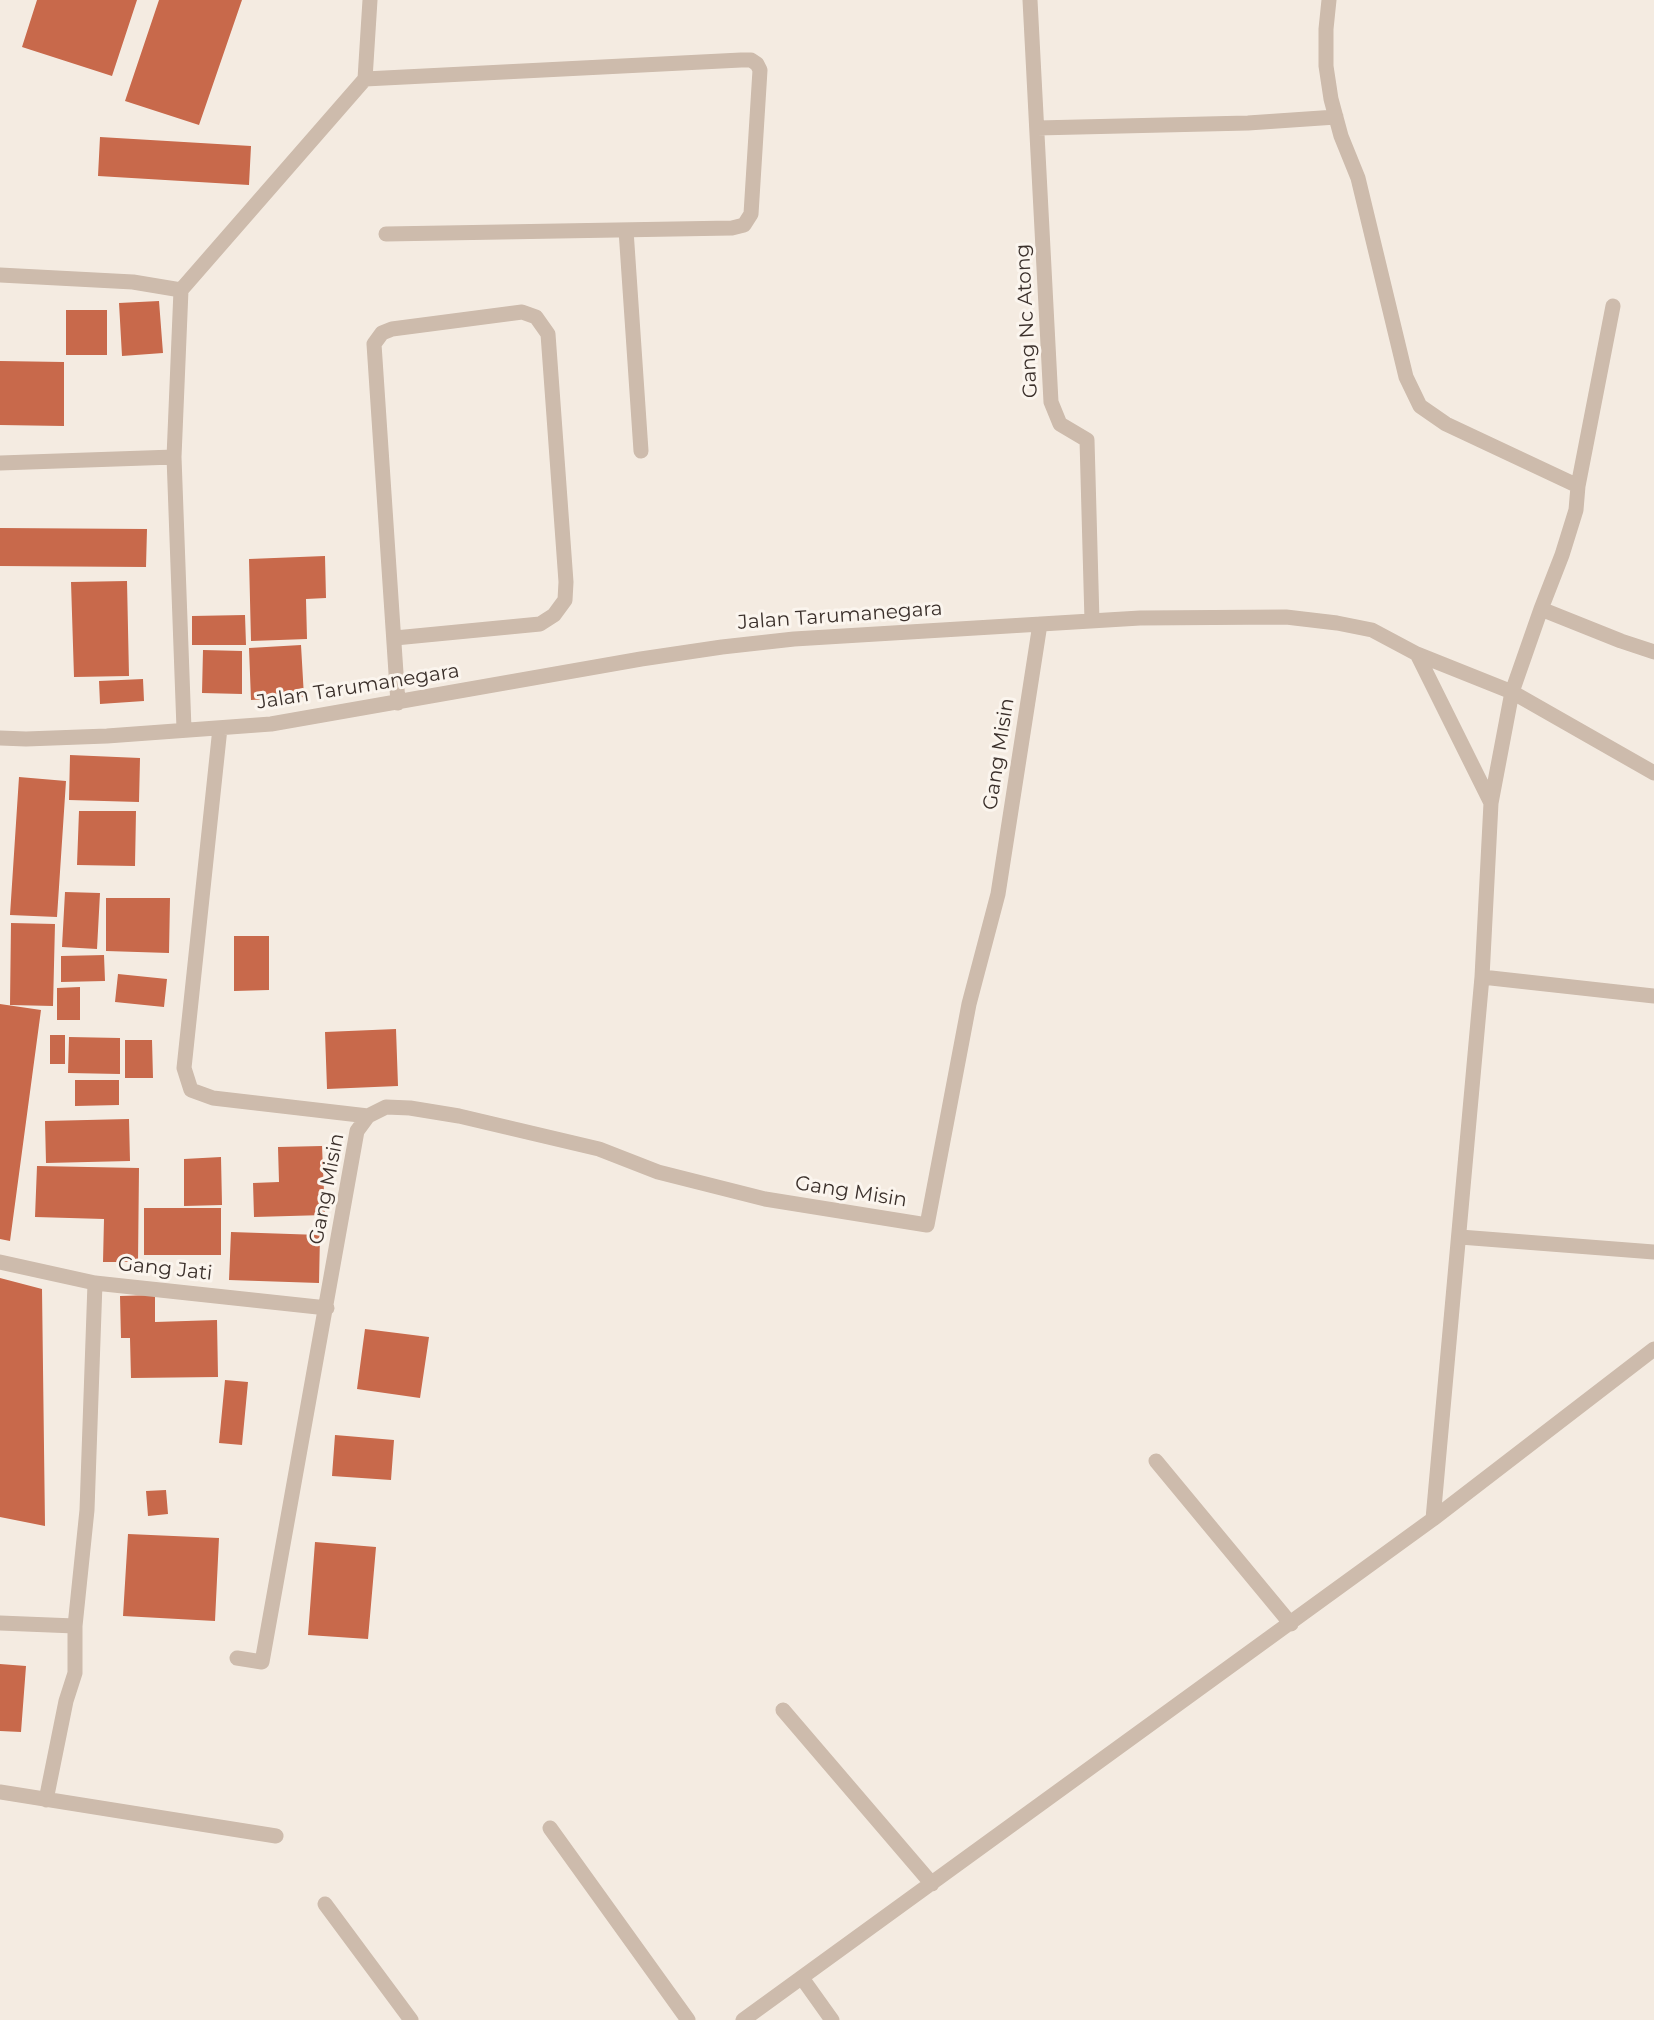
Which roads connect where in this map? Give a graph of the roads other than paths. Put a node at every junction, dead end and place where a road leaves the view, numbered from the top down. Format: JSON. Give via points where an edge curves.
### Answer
{"nodes":[{"id":1,"x":370,"y":0,"type":"edge"},
{"id":2,"x":1030,"y":0,"type":"edge"},
{"id":3,"x":1329,"y":0,"type":"edge"},
{"id":4,"x":365,"y":79,"type":"junction"},
{"id":5,"x":1336,"y":117,"type":"junction"},
{"id":6,"x":1037,"y":128,"type":"junction"},
{"id":7,"x":626,"y":230,"type":"junction"},
{"id":8,"x":386,"y":234,"type":"dead end"},
{"id":9,"x":0,"y":275,"type":"edge"},
{"id":10,"x":181,"y":290,"type":"junction"},
{"id":11,"x":1612,"y":306,"type":"dead end"},
{"id":12,"x":641,"y":451,"type":"dead end"},
{"id":13,"x":174,"y":457,"type":"junction"},
{"id":14,"x":0,"y":463,"type":"edge"},
{"id":15,"x":1578,"y":486,"type":"junction"},
{"id":16,"x":1541,"y":609,"type":"junction"},
{"id":17,"x":1092,"y":621,"type":"junction"},
{"id":18,"x":1040,"y":624,"type":"junction"},
{"id":19,"x":395,"y":638,"type":"junction"},
{"id":20,"x":1654,"y":652,"type":"edge"},
{"id":21,"x":1417,"y":654,"type":"junction"},
{"id":22,"x":1512,"y":692,"type":"junction"},
{"id":23,"x":398,"y":703,"type":"junction"},
{"id":24,"x":220,"y":728,"type":"junction"},
{"id":25,"x":184,"y":729,"type":"junction"},
{"id":26,"x":0,"y":738,"type":"edge"},
{"id":27,"x":1654,"y":773,"type":"edge"},
{"id":28,"x":1491,"y":803,"type":"junction"},
{"id":29,"x":1482,"y":977,"type":"junction"},
{"id":30,"x":1654,"y":996,"type":"edge"},
{"id":31,"x":368,"y":1116,"type":"junction"},
{"id":32,"x":1460,"y":1237,"type":"junction"},
{"id":33,"x":1654,"y":1252,"type":"edge"},
{"id":34,"x":0,"y":1262,"type":"edge"},
{"id":35,"x":95,"y":1283,"type":"junction"},
{"id":36,"x":327,"y":1308,"type":"junction"},
{"id":37,"x":1654,"y":1349,"type":"edge"},
{"id":38,"x":1156,"y":1461,"type":"dead end"},
{"id":39,"x":1433,"y":1520,"type":"junction"},
{"id":40,"x":0,"y":1623,"type":"edge"},
{"id":41,"x":1291,"y":1624,"type":"junction"},
{"id":42,"x":75,"y":1626,"type":"junction"},
{"id":43,"x":237,"y":1658,"type":"dead end"},
{"id":44,"x":783,"y":1710,"type":"dead end"},
{"id":45,"x":0,"y":1792,"type":"edge"},
{"id":46,"x":46,"y":1800,"type":"junction"},
{"id":47,"x":550,"y":1828,"type":"dead end"},
{"id":48,"x":276,"y":1836,"type":"dead end"},
{"id":49,"x":932,"y":1884,"type":"junction"},
{"id":50,"x":325,"y":1904,"type":"dead end"},
{"id":51,"x":802,"y":1977,"type":"junction"},
{"id":52,"x":411,"y":2020,"type":"edge"},
{"id":53,"x":688,"y":2020,"type":"edge"},
{"id":54,"x":743,"y":2020,"type":"edge"},
{"id":55,"x":832,"y":2020,"type":"edge"}],
"edges":[{"from":1,"to":4,"type":"street"},
{"from":2,"to":6,"type":"street","name":"Gang Nc Atong"},
{"from":3,"to":5,"type":"street","via":[[1326,66]]},
{"from":4,"to":7,"type":"street","via":[[752,60],[760,70],[752,214],[744,225]]},
{"from":4,"to":10,"type":"street"},
{"from":5,"to":6,"type":"street"},
{"from":5,"to":15,"type":"street","via":[[1358,178],[1406,377],[1420,406],[1446,424]]},
{"from":6,"to":17,"type":"street","name":"Gang Nc Atong","via":[[1051,402],[1060,424],[1087,440]]},
{"from":7,"to":8,"type":"street"},
{"from":7,"to":12,"type":"street"},
{"from":9,"to":10,"type":"street","via":[[133,282]]},
{"from":10,"to":13,"type":"street"},
{"from":11,"to":15,"type":"street"},
{"from":13,"to":14,"type":"street"},
{"from":13,"to":25,"type":"street"},
{"from":15,"to":16,"type":"street","via":[[1576,510]]},
{"from":16,"to":20,"type":"street"},
{"from":16,"to":22,"type":"street"},
{"from":17,"to":18,"type":"street","name":"Jalan Tarumanegara"},
{"from":17,"to":21,"type":"street","name":"Jalan Tarumanegara","via":[[1286,617],[1372,630]]},
{"from":18,"to":23,"type":"street","name":"Jalan Tarumanegara","via":[[873,633],[722,647]]},
{"from":18,"to":31,"type":"street","name":"Gang Misin","via":[[998,894],[969,1004],[927,1225],[744,1194],[658,1172],[599,1149],[459,1116],[386,1107]]},
{"from":19,"to":19,"type":"street","via":[[374,344],[382,333],[392,329],[522,312],[536,317],[548,334],[565,600],[554,615],[540,624]]},
{"from":19,"to":23,"type":"street"},
{"from":21,"to":22,"type":"street","name":"Jalan Tarumanegara"},
{"from":21,"to":28,"type":"street"},
{"from":22,"to":27,"type":"street","name":"Jalan Tarumanegara"},
{"from":22,"to":28,"type":"street"},
{"from":23,"to":24,"type":"street","name":"Jalan Tarumanegara","via":[[271,724]]},
{"from":24,"to":25,"type":"street","name":"Jalan Tarumanegara"},
{"from":24,"to":31,"type":"street","via":[[184,1068],[191,1090],[213,1098]]},
{"from":25,"to":26,"type":"street","name":"Jalan Tarumanegara","via":[[107,736]]},
{"from":28,"to":29,"type":"street"},
{"from":29,"to":30,"type":"street"},
{"from":29,"to":32,"type":"street"},
{"from":31,"to":36,"type":"street","name":"Gang Misin","via":[[357,1131]]},
{"from":32,"to":33,"type":"street"},
{"from":32,"to":39,"type":"street"},
{"from":34,"to":35,"type":"street","name":"Gang Jati"},
{"from":35,"to":36,"type":"street","name":"Gang Jati"},
{"from":35,"to":42,"type":"street","via":[[87,1510]]},
{"from":36,"to":43,"type":"street","name":"Gang Misin","via":[[262,1662]]},
{"from":37,"to":39,"type":"street"},
{"from":38,"to":41,"type":"street"},
{"from":39,"to":41,"type":"street"},
{"from":40,"to":42,"type":"street"},
{"from":41,"to":49,"type":"street"},
{"from":42,"to":46,"type":"street","via":[[75,1673]]},
{"from":44,"to":49,"type":"street"},
{"from":45,"to":46,"type":"street"},
{"from":46,"to":48,"type":"street"},
{"from":47,"to":53,"type":"street"},
{"from":49,"to":51,"type":"street"},
{"from":50,"to":52,"type":"street"},
{"from":51,"to":54,"type":"street"},
{"from":51,"to":55,"type":"street"}]}
